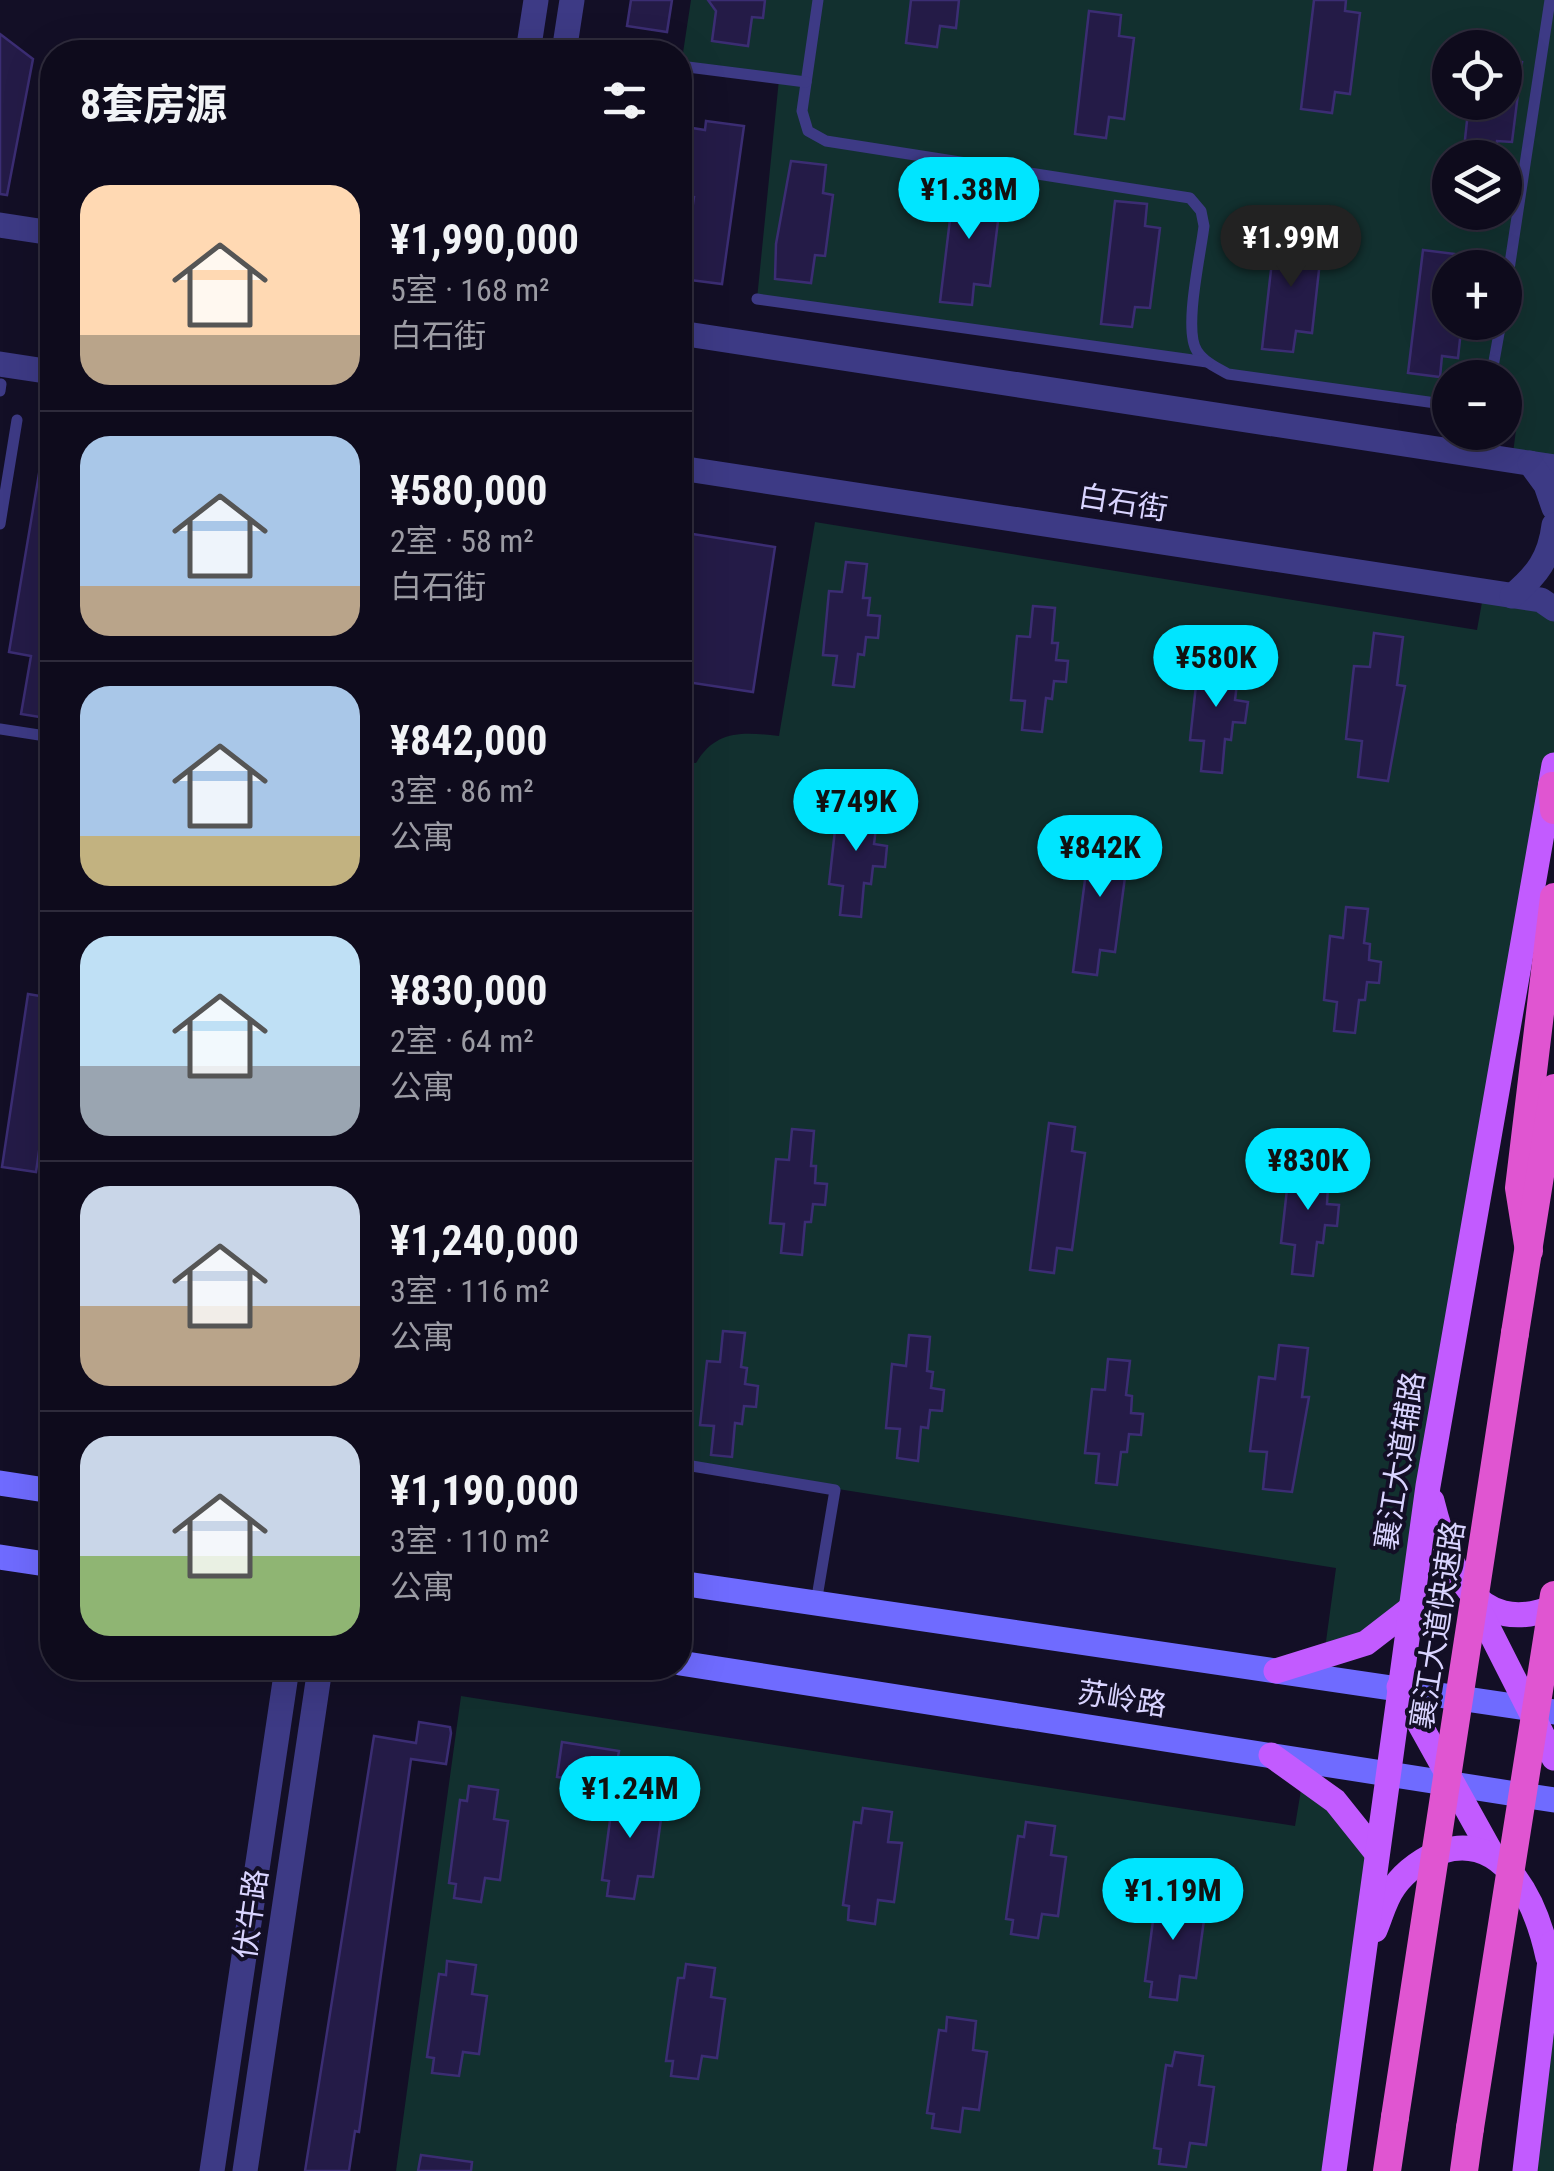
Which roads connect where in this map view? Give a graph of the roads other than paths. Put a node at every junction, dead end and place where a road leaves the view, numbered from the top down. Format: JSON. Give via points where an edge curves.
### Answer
{"nodes":[{"id":1,"x":536,"y":0,"type":"edge"},
{"id":2,"x":572,"y":0,"type":"edge"},
{"id":3,"x":818,"y":0,"type":"edge"},
{"id":4,"x":1550,"y":0,"type":"edge"},
{"id":5,"x":530,"y":40,"type":"edge"},
{"id":6,"x":570,"y":40,"type":"edge"},
{"id":7,"x":692,"y":68,"type":"edge"},
{"id":8,"x":806,"y":82,"type":"junction"},
{"id":9,"x":0,"y":225,"type":"edge"},
{"id":10,"x":40,"y":232,"type":"edge"},
{"id":11,"x":1512,"y":250,"type":"edge"},
{"id":12,"x":756,"y":299,"type":"dead end"},
{"id":13,"x":692,"y":334,"type":"edge"},
{"id":14,"x":1207,"y":362,"type":"junction"},
{"id":15,"x":0,"y":364,"type":"edge"},
{"id":16,"x":40,"y":370,"type":"edge"},
{"id":17,"x":1432,"y":402,"type":"edge"},
{"id":18,"x":16,"y":420,"type":"dead end"},
{"id":19,"x":1542,"y":465,"type":"edge"},
{"id":20,"x":692,"y":470,"type":"edge"},
{"id":21,"x":1554,"y":508,"type":"edge"},
{"id":22,"x":0,"y":524,"type":"edge"},
{"id":23,"x":1554,"y":526,"type":"edge"},
{"id":24,"x":1512,"y":596,"type":"junction"},
{"id":25,"x":1554,"y":609,"type":"edge"},
{"id":26,"x":0,"y":728,"type":"edge"},
{"id":27,"x":40,"y":735,"type":"edge"},
{"id":28,"x":1553,"y":787,"type":"edge"},
{"id":29,"x":1554,"y":897,"type":"edge"},
{"id":30,"x":1554,"y":1088,"type":"edge"},
{"id":31,"x":1530,"y":1251,"type":"junction"},
{"id":32,"x":692,"y":1466,"type":"edge"},
{"id":33,"x":0,"y":1483,"type":"edge"},
{"id":34,"x":1428,"y":1486,"type":"junction"},
{"id":35,"x":40,"y":1489,"type":"edge"},
{"id":36,"x":0,"y":1557,"type":"edge"},
{"id":37,"x":40,"y":1563,"type":"edge"},
{"id":38,"x":692,"y":1585,"type":"edge"},
{"id":39,"x":1467,"y":1587,"type":"junction"},
{"id":40,"x":1554,"y":1595,"type":"edge"},
{"id":41,"x":816,"y":1603,"type":"junction"},
{"id":42,"x":1554,"y":1607,"type":"edge"},
{"id":43,"x":1410,"y":1610,"type":"junction"},
{"id":44,"x":692,"y":1665,"type":"edge"},
{"id":45,"x":1276,"y":1670,"type":"junction"},
{"id":46,"x":285,"y":1680,"type":"edge"},
{"id":47,"x":318,"y":1680,"type":"edge"},
{"id":48,"x":1399,"y":1687,"type":"junction"},
{"id":49,"x":1541,"y":1710,"type":"edge"},
{"id":50,"x":1271,"y":1755,"type":"junction"},
{"id":51,"x":1554,"y":1758,"type":"edge"},
{"id":52,"x":1386,"y":1774,"type":"junction"},
{"id":53,"x":1453,"y":1784,"type":"junction"},
{"id":54,"x":1554,"y":1800,"type":"edge"},
{"id":55,"x":1375,"y":1851,"type":"junction"},
{"id":56,"x":1492,"y":1854,"type":"junction"},
{"id":57,"x":1551,"y":1946,"type":"edge"},
{"id":58,"x":1364,"y":1955,"type":"junction"},
{"id":59,"x":212,"y":2171,"type":"edge"},
{"id":60,"x":245,"y":2171,"type":"edge"},
{"id":61,"x":1334,"y":2171,"type":"edge"},
{"id":62,"x":1387,"y":2171,"type":"edge"},
{"id":63,"x":1464,"y":2171,"type":"edge"},
{"id":64,"x":1525,"y":2171,"type":"edge"}],
"edges":[{"from":1,"to":5,"type":"street"},
{"from":2,"to":6,"type":"street"},
{"from":3,"to":8,"type":"lane"},
{"from":4,"to":11,"type":"lane"},
{"from":7,"to":8,"type":"lane"},
{"from":8,"to":14,"type":"lane","via":[[802,111],[808,130],[826,141],[1190,198],[1204,226],[1190,332]]},
{"from":9,"to":10,"type":"street"},
{"from":12,"to":14,"type":"lane"},
{"from":13,"to":19,"type":"street"},
{"from":14,"to":17,"type":"lane","via":[[1228,374]]},
{"from":15,"to":16,"type":"street"},
{"from":18,"to":22,"type":"lane"},
{"from":19,"to":21,"type":"street"},
{"from":20,"to":24,"type":"street","name":"白石街"},
{"from":23,"to":24,"type":"street","via":[[1551,551]]},
{"from":24,"to":25,"type":"street","name":"白石街"},
{"from":26,"to":27,"type":"lane"},
{"from":28,"to":34,"type":"main road","name":"襄江大道辅路"},
{"from":29,"to":31,"type":"highway","via":[[1518,1188]]},
{"from":30,"to":31,"type":"highway","name":"襄江大道快速路"},
{"from":31,"to":62,"type":"highway","name":"襄江大道快速路","bridge":true},
{"from":32,"to":41,"type":"lane","via":[[835,1490]]},
{"from":33,"to":35,"type":"main road"},
{"from":34,"to":39,"type":"main road","via":[[1444,1551]]},
{"from":34,"to":43,"type":"main road","name":"襄江大道辅路"},
{"from":36,"to":37,"type":"main road"},
{"from":38,"to":41,"type":"main road","name":"苏岭路"},
{"from":39,"to":42,"type":"main road","via":[[1498,1615],[1526,1618]]},
{"from":39,"to":49,"type":"main road"},
{"from":40,"to":63,"type":"highway","bridge":true},
{"from":41,"to":45,"type":"main road","name":"苏岭路"},
{"from":43,"to":45,"type":"main road","via":[[1366,1642]]},
{"from":43,"to":48,"type":"main road","name":"襄江大道辅路"},
{"from":44,"to":50,"type":"main road","name":"苏岭路"},
{"from":45,"to":48,"type":"main road","name":"苏岭路"},
{"from":46,"to":59,"type":"street"},
{"from":47,"to":60,"type":"street","name":"伏牛路"},
{"from":48,"to":49,"type":"main road","name":"苏岭路"},
{"from":48,"to":52,"type":"main road","name":"襄江大道辅路"},
{"from":48,"to":53,"type":"main road"},
{"from":49,"to":51,"type":"main road"},
{"from":50,"to":52,"type":"main road","name":"苏岭路"},
{"from":50,"to":55,"type":"main road","via":[[1335,1801]]},
{"from":52,"to":53,"type":"main road","name":"苏岭路"},
{"from":52,"to":55,"type":"main road","name":"襄江大道辅路"},
{"from":53,"to":54,"type":"main road","name":"苏岭路"},
{"from":53,"to":56,"type":"main road"},
{"from":55,"to":58,"type":"main road","name":"襄江大道辅路"},
{"from":56,"to":57,"type":"main road","via":[[1520,1883]]},
{"from":56,"to":58,"type":"main road","via":[[1461,1846],[1428,1856],[1394,1888]]},
{"from":57,"to":64,"type":"main road"},
{"from":58,"to":61,"type":"main road","name":"襄江大道辅路"}]}
